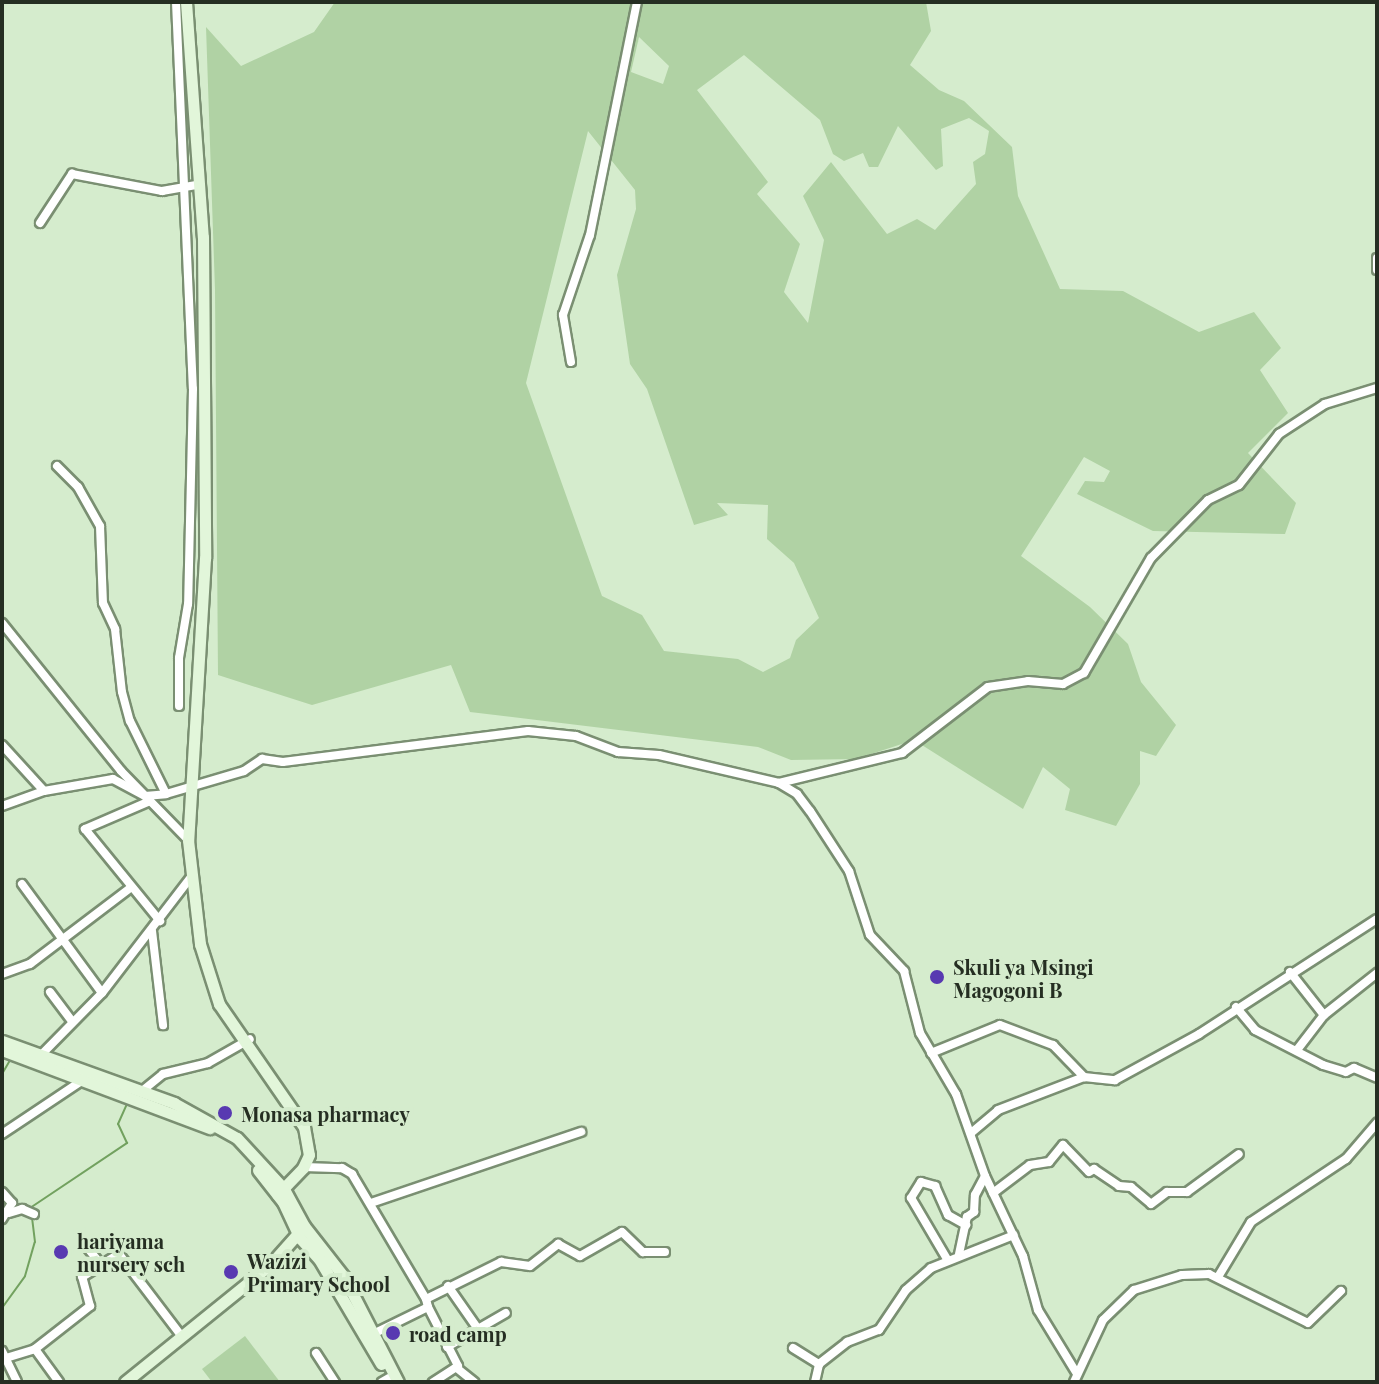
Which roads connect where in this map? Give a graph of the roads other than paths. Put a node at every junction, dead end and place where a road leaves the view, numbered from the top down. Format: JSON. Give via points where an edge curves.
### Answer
{"nodes":[{"id":1,"x":176,"y":2,"type":"edge"},
{"id":2,"x":186,"y":2,"type":"edge"},
{"id":3,"x":637,"y":2,"type":"edge"},
{"id":4,"x":200,"y":184,"type":"junction"},
{"id":5,"x":186,"y":188,"type":"junction"},
{"id":6,"x":40,"y":223,"type":"dead end"},
{"id":7,"x":1377,"y":258,"type":"edge"},
{"id":8,"x":1377,"y":270,"type":"edge"},
{"id":9,"x":571,"y":362,"type":"dead end"},
{"id":10,"x":1377,"y":388,"type":"edge"},
{"id":11,"x":57,"y":466,"type":"dead end"},
{"id":12,"x":4,"y":629,"type":"edge"},
{"id":13,"x":179,"y":706,"type":"dead end"},
{"id":14,"x":2,"y":745,"type":"edge"},
{"id":15,"x":779,"y":783,"type":"junction"},
{"id":16,"x":189,"y":788,"type":"junction"},
{"id":17,"x":44,"y":791,"type":"junction"},
{"id":18,"x":166,"y":794,"type":"junction"},
{"id":19,"x":148,"y":799,"type":"junction"},
{"id":20,"x":2,"y":806,"type":"edge"},
{"id":21,"x":188,"y":840,"type":"junction"},
{"id":22,"x":191,"y":877,"type":"junction"},
{"id":23,"x":22,"y":884,"type":"dead end"},
{"id":24,"x":130,"y":888,"type":"junction"},
{"id":25,"x":1377,"y":919,"type":"edge"},
{"id":26,"x":160,"y":921,"type":"junction"},
{"id":27,"x":152,"y":931,"type":"junction"},
{"id":28,"x":62,"y":940,"type":"junction"},
{"id":29,"x":1290,"y":972,"type":"junction"},
{"id":30,"x":1377,"y":973,"type":"edge"},
{"id":31,"x":2,"y":974,"type":"edge"},
{"id":32,"x":50,"y":992,"type":"dead end"},
{"id":33,"x":102,"y":993,"type":"junction"},
{"id":34,"x":1236,"y":1007,"type":"junction"},
{"id":35,"x":1324,"y":1015,"type":"junction"},
{"id":36,"x":72,"y":1021,"type":"junction"},
{"id":37,"x":163,"y":1025,"type":"dead end"},
{"id":38,"x":247,"y":1040,"type":"junction"},
{"id":39,"x":2,"y":1041,"type":"edge"},
{"id":40,"x":2,"y":1050,"type":"edge"},
{"id":41,"x":1297,"y":1050,"type":"junction"},
{"id":42,"x":931,"y":1053,"type":"junction"},
{"id":43,"x":41,"y":1055,"type":"junction"},
{"id":44,"x":1084,"y":1077,"type":"junction"},
{"id":45,"x":1377,"y":1078,"type":"edge"},
{"id":46,"x":83,"y":1080,"type":"junction"},
{"id":47,"x":142,"y":1091,"type":"junction"},
{"id":48,"x":1377,"y":1123,"type":"edge"},
{"id":49,"x":581,"y":1132,"type":"dead end"},
{"id":50,"x":971,"y":1133,"type":"junction"},
{"id":51,"x":2,"y":1134,"type":"edge"},
{"id":52,"x":1239,"y":1154,"type":"dead end"},
{"id":53,"x":307,"y":1168,"type":"junction"},
{"id":54,"x":985,"y":1176,"type":"junction"},
{"id":55,"x":2,"y":1192,"type":"edge"},
{"id":56,"x":993,"y":1193,"type":"junction"},
{"id":57,"x":282,"y":1195,"type":"junction"},
{"id":58,"x":371,"y":1203,"type":"junction"},
{"id":59,"x":31,"y":1212,"type":"dead end"},
{"id":60,"x":6,"y":1216,"type":"edge"},
{"id":61,"x":966,"y":1225,"type":"junction"},
{"id":62,"x":304,"y":1235,"type":"junction"},
{"id":63,"x":1014,"y":1235,"type":"junction"},
{"id":64,"x":86,"y":1246,"type":"dead end"},
{"id":65,"x":665,"y":1252,"type":"dead end"},
{"id":66,"x":959,"y":1254,"type":"junction"},
{"id":67,"x":947,"y":1259,"type":"junction"},
{"id":68,"x":100,"y":1263,"type":"junction"},
{"id":69,"x":1218,"y":1277,"type":"junction"},
{"id":70,"x":448,"y":1286,"type":"junction"},
{"id":71,"x":1341,"y":1291,"type":"dead end"},
{"id":72,"x":427,"y":1303,"type":"junction"},
{"id":73,"x":506,"y":1313,"type":"dead end"},
{"id":74,"x":478,"y":1329,"type":"junction"},
{"id":75,"x":180,"y":1334,"type":"junction"},
{"id":76,"x":373,"y":1334,"type":"junction"},
{"id":77,"x":447,"y":1347,"type":"junction"},
{"id":78,"x":793,"y":1348,"type":"dead end"},
{"id":79,"x":35,"y":1349,"type":"junction"},
{"id":80,"x":316,"y":1353,"type":"dead end"},
{"id":81,"x":4,"y":1354,"type":"edge"},
{"id":82,"x":819,"y":1364,"type":"junction"},
{"id":83,"x":458,"y":1369,"type":"junction"},
{"id":84,"x":1076,"y":1378,"type":"edge"},
{"id":85,"x":390,"y":1381,"type":"edge"},
{"id":86,"x":17,"y":1382,"type":"edge"},
{"id":87,"x":59,"y":1382,"type":"edge"},
{"id":88,"x":125,"y":1382,"type":"edge"},
{"id":89,"x":137,"y":1382,"type":"edge"},
{"id":90,"x":335,"y":1382,"type":"edge"},
{"id":91,"x":432,"y":1382,"type":"edge"},
{"id":92,"x":474,"y":1382,"type":"edge"},
{"id":93,"x":815,"y":1382,"type":"edge"}],
"edges":[{"from":1,"to":5,"type":"street"},
{"from":2,"to":4,"type":"main road"},
{"from":3,"to":9,"type":"street","via":[[590,235],[563,315]]},
{"from":4,"to":5,"type":"street"},
{"from":4,"to":16,"type":"main road","via":[[205,558]]},
{"from":5,"to":6,"type":"street","via":[[136,188],[72,174]]},
{"from":5,"to":13,"type":"street","via":[[193,462]]},
{"from":7,"to":8,"type":"street"},
{"from":10,"to":15,"type":"street","via":[[1325,404],[1279,434],[1239,485],[1208,500],[1151,558],[1084,673],[1073,681],[988,687],[902,753]]},
{"from":11,"to":18,"type":"street","via":[[78,487],[100,526],[103,603],[115,629],[122,692],[130,721]]},
{"from":12,"to":19,"type":"street"},
{"from":14,"to":17,"type":"street"},
{"from":15,"to":16,"type":"street","via":[[659,755],[618,752],[576,736],[528,731],[283,762],[262,759],[244,771]]},
{"from":15,"to":42,"type":"street","via":[[797,794],[849,871],[870,935],[904,971],[920,1033]]},
{"from":16,"to":18,"type":"street"},
{"from":16,"to":21,"type":"main road"},
{"from":17,"to":19,"type":"street","via":[[113,779]]},
{"from":17,"to":20,"type":"street"},
{"from":18,"to":19,"type":"street"},
{"from":19,"to":21,"type":"street"},
{"from":19,"to":24,"type":"street","via":[[85,829]]},
{"from":21,"to":22,"type":"main road"},
{"from":22,"to":26,"type":"street"},
{"from":22,"to":38,"type":"main road","via":[[209,972]]},
{"from":23,"to":28,"type":"street"},
{"from":24,"to":26,"type":"street"},
{"from":24,"to":28,"type":"street"},
{"from":25,"to":29,"type":"street"},
{"from":26,"to":27,"type":"street"},
{"from":27,"to":33,"type":"street"},
{"from":27,"to":37,"type":"street"},
{"from":28,"to":31,"type":"street","via":[[30,964]]},
{"from":28,"to":33,"type":"street"},
{"from":29,"to":34,"type":"street"},
{"from":29,"to":35,"type":"street"},
{"from":30,"to":35,"type":"street"},
{"from":32,"to":36,"type":"street"},
{"from":33,"to":36,"type":"street"},
{"from":34,"to":41,"type":"street","via":[[1255,1030]]},
{"from":34,"to":44,"type":"street","via":[[1115,1080]]},
{"from":35,"to":41,"type":"street"},
{"from":36,"to":43,"type":"street"},
{"from":38,"to":47,"type":"street","via":[[208,1063],[163,1074]]},
{"from":38,"to":53,"type":"main road","via":[[310,1125],[315,1143]]},
{"from":39,"to":43,"type":"main road"},
{"from":40,"to":46,"type":"main road"},
{"from":41,"to":45,"type":"street","via":[[1336,1070],[1354,1068]]},
{"from":42,"to":44,"type":"street","via":[[1000,1025],[1053,1045]]},
{"from":42,"to":50,"type":"street","via":[[956,1094]]},
{"from":43,"to":47,"type":"main road"},
{"from":44,"to":50,"type":"street","via":[[998,1110]]},
{"from":46,"to":51,"type":"street"},
{"from":46,"to":57,"type":"main road","via":[[215,1130],[246,1154]]},
{"from":47,"to":57,"type":"main road","via":[[218,1123]]},
{"from":48,"to":69,"type":"street","via":[[1346,1159],[1251,1222]]},
{"from":49,"to":58,"type":"street"},
{"from":50,"to":54,"type":"street"},
{"from":52,"to":56,"type":"street","via":[[1187,1192],[1167,1192],[1151,1204],[1131,1187],[1119,1186],[1094,1169],[1089,1172],[1063,1145],[1049,1162],[1030,1165]]},
{"from":53,"to":57,"type":"main road"},
{"from":53,"to":58,"type":"street","via":[[342,1168]]},
{"from":54,"to":56,"type":"street"},
{"from":54,"to":61,"type":"street"},
{"from":55,"to":60,"type":"street","via":[[12,1203]]},
{"from":56,"to":63,"type":"street"},
{"from":57,"to":62,"type":"main road"},
{"from":58,"to":72,"type":"street"},
{"from":59,"to":60,"type":"street"},
{"from":61,"to":66,"type":"street"},
{"from":61,"to":67,"type":"street","via":[[948,1215],[935,1186],[921,1182],[911,1198]]},
{"from":62,"to":75,"type":"main road"},
{"from":62,"to":76,"type":"main road","via":[[344,1277]]},
{"from":62,"to":85,"type":"main road"},
{"from":62,"to":89,"type":"main road"},
{"from":63,"to":66,"type":"street"},
{"from":63,"to":84,"type":"street","via":[[1038,1310]]},
{"from":64,"to":68,"type":"street"},
{"from":65,"to":70,"type":"street","via":[[643,1252],[622,1232],[580,1256],[558,1244],[530,1266],[501,1262]]},
{"from":66,"to":67,"type":"street"},
{"from":67,"to":82,"type":"street","via":[[906,1290],[879,1330],[847,1342]]},
{"from":68,"to":75,"type":"street","via":[[120,1255]]},
{"from":68,"to":79,"type":"street","via":[[82,1277],[90,1306]]},
{"from":69,"to":71,"type":"street","via":[[1308,1323]]},
{"from":69,"to":84,"type":"street","via":[[1182,1275],[1125,1294],[1088,1344]]},
{"from":70,"to":72,"type":"street"},
{"from":70,"to":74,"type":"street"},
{"from":72,"to":76,"type":"street"},
{"from":72,"to":77,"type":"street"},
{"from":73,"to":74,"type":"street"},
{"from":74,"to":77,"type":"street"},
{"from":75,"to":88,"type":"main road"},
{"from":76,"to":85,"type":"main road"},
{"from":77,"to":83,"type":"street"},
{"from":78,"to":82,"type":"street"},
{"from":79,"to":81,"type":"street"},
{"from":79,"to":87,"type":"street"},
{"from":80,"to":90,"type":"street"},
{"from":81,"to":86,"type":"street"},
{"from":82,"to":93,"type":"street"},
{"from":83,"to":91,"type":"street"},
{"from":83,"to":92,"type":"street"}]}
